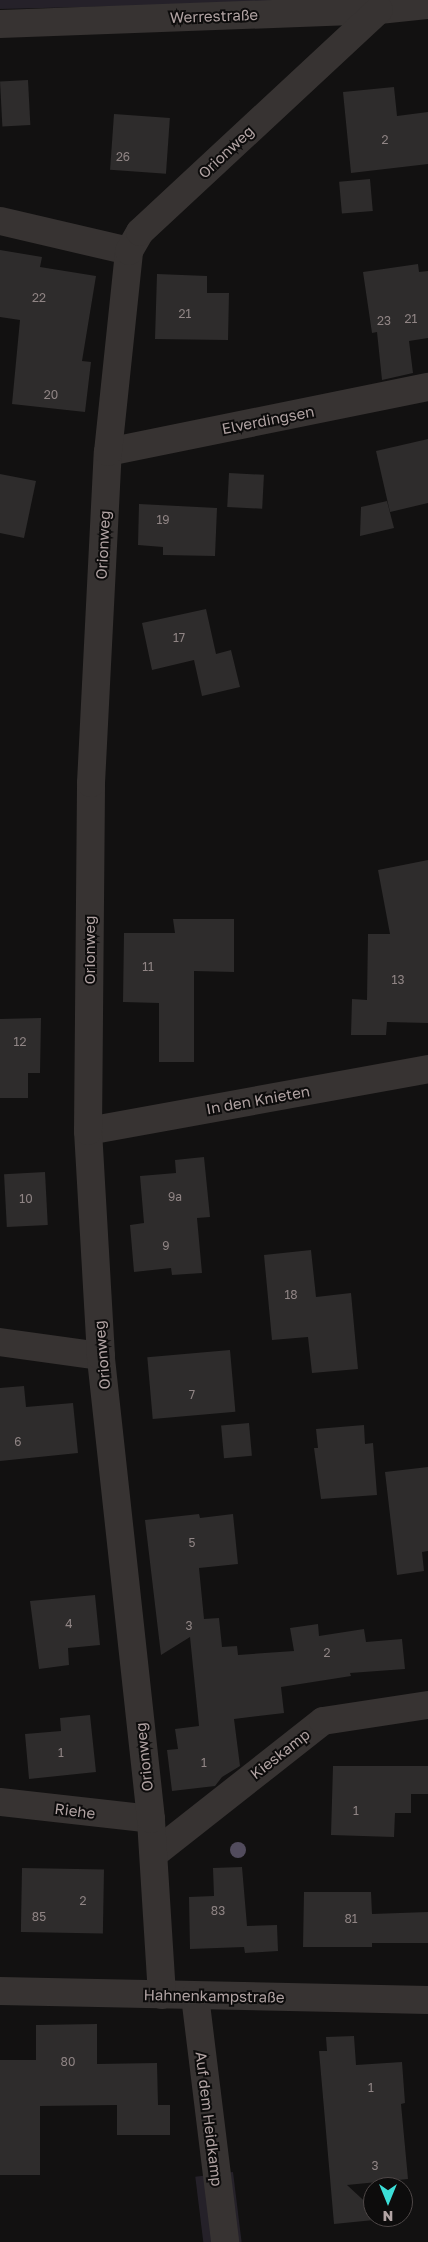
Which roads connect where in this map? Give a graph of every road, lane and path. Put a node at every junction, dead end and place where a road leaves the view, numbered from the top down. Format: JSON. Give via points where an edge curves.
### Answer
{"nodes":[{"id":1,"x":428,"y":5,"type":"edge"},
{"id":2,"x":378,"y":10,"type":"junction"},
{"id":3,"x":0,"y":24,"type":"edge"},
{"id":4,"x":0,"y":221,"type":"edge"},
{"id":5,"x":129,"y":251,"type":"junction"},
{"id":6,"x":428,"y":387,"type":"edge"},
{"id":7,"x":108,"y":452,"type":"junction"},
{"id":8,"x":428,"y":1069,"type":"edge"},
{"id":9,"x":88,"y":1131,"type":"junction"},
{"id":10,"x":0,"y":1342,"type":"edge"},
{"id":11,"x":101,"y":1356,"type":"junction"},
{"id":12,"x":428,"y":1705,"type":"edge"},
{"id":13,"x":0,"y":1802,"type":"edge"},
{"id":14,"x":151,"y":1819,"type":"junction"},
{"id":15,"x":154,"y":1854,"type":"junction"},
{"id":16,"x":0,"y":1991,"type":"edge"},
{"id":17,"x":162,"y":1995,"type":"junction"},
{"id":18,"x":195,"y":1996,"type":"junction"},
{"id":19,"x":428,"y":2000,"type":"edge"},
{"id":20,"x":225,"y":2242,"type":"edge"}],
"edges":[{"from":1,"to":2,"type":"street","name":"Werrestraße"},
{"from":2,"to":3,"type":"street","name":"Werrestraße"},
{"from":2,"to":5,"type":"street","name":"Orionweg","via":[[140,232]]},
{"from":4,"to":5,"type":"street"},
{"from":5,"to":7,"type":"street","name":"Orionweg"},
{"from":6,"to":7,"type":"street","name":"Elverdingsen"},
{"from":7,"to":9,"type":"street","name":"Orionweg","via":[[91,783]]},
{"from":8,"to":9,"type":"street","name":"In den Knieten"},
{"from":9,"to":11,"type":"street","name":"Orionweg"},
{"from":10,"to":11,"type":"street"},
{"from":11,"to":14,"type":"street","name":"Orionweg"},
{"from":12,"to":15,"type":"street","name":"Kieskamp","via":[[323,1721]]},
{"from":13,"to":14,"type":"street","name":"Riehe"},
{"from":14,"to":15,"type":"street","name":"Orionweg"},
{"from":15,"to":17,"type":"street","name":"Orionweg"},
{"from":16,"to":17,"type":"street","name":"Hahnenkampstraße"},
{"from":17,"to":18,"type":"street","name":"Hahnenkampstraße"},
{"from":18,"to":19,"type":"street","name":"Hahnenkampstraße"},
{"from":18,"to":20,"type":"street","name":"Auf dem Heidkamp"}]}
